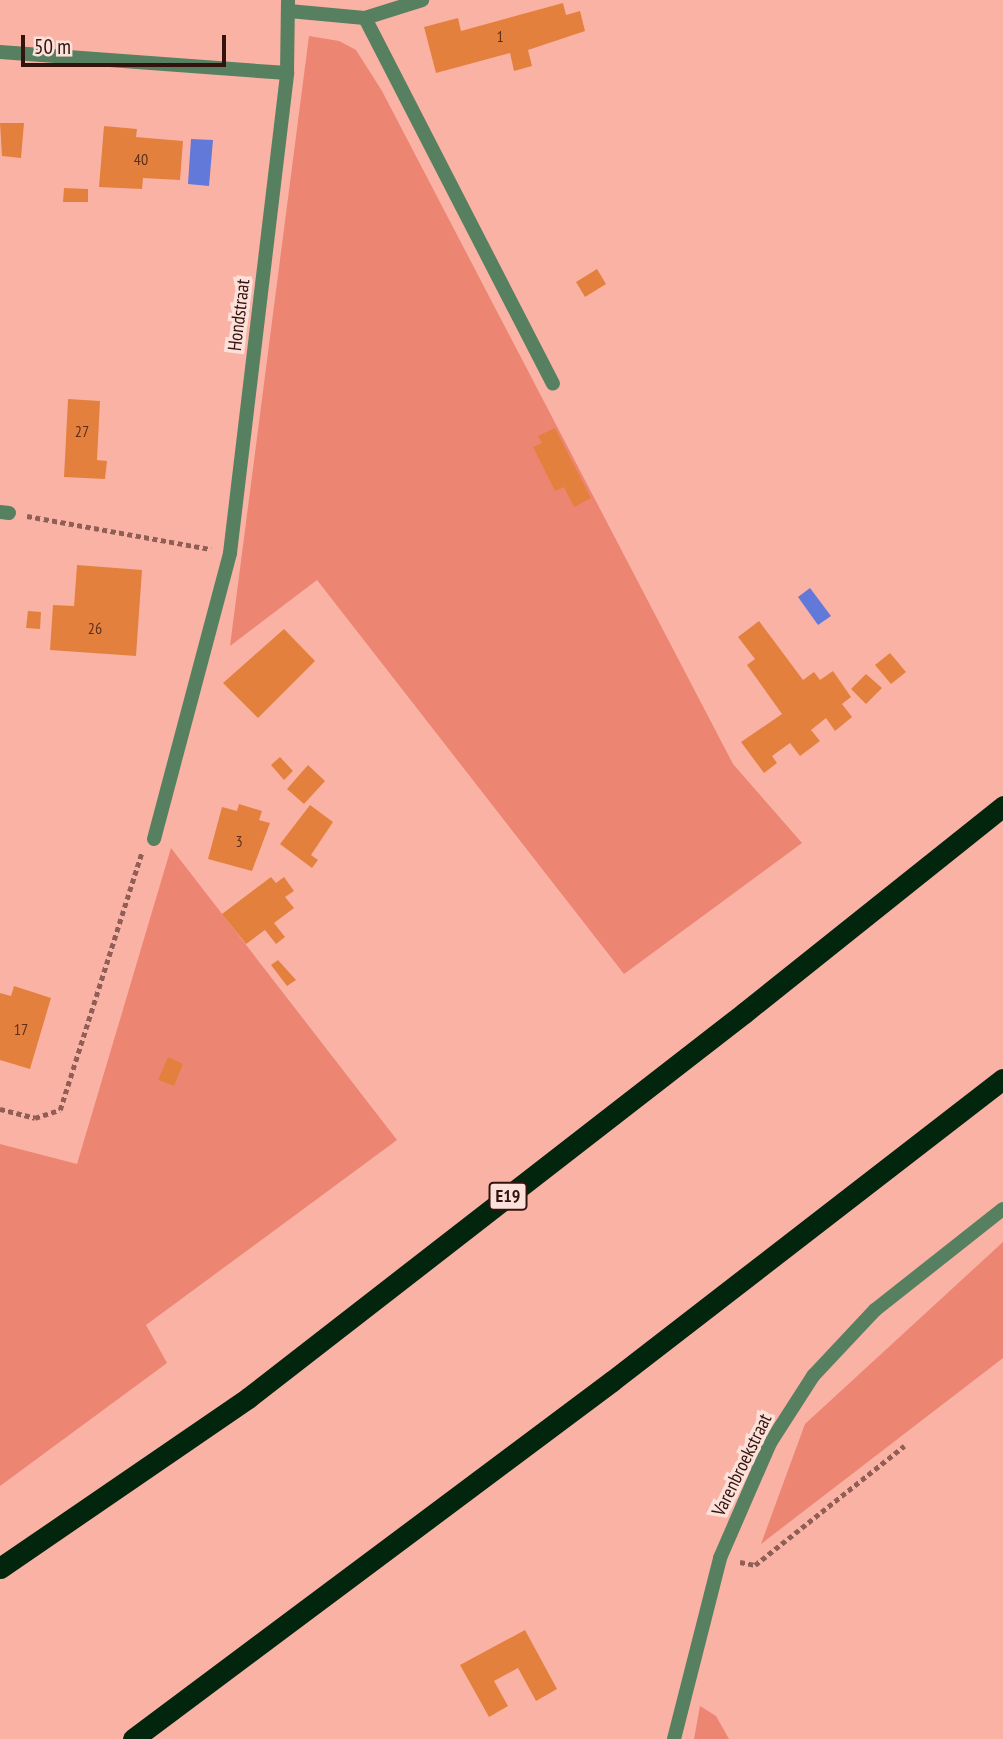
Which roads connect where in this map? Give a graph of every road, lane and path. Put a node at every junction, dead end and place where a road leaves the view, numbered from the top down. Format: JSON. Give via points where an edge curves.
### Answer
{"nodes":[{"id":1,"x":422,"y":0,"type":"edge"},
{"id":2,"x":288,"y":6,"type":"edge"},
{"id":3,"x":365,"y":19,"type":"junction"},
{"id":4,"x":0,"y":52,"type":"edge"},
{"id":5,"x":287,"y":73,"type":"junction"},
{"id":6,"x":553,"y":384,"type":"dead end"},
{"id":7,"x":5,"y":513,"type":"edge"},
{"id":8,"x":230,"y":553,"type":"junction"},
{"id":9,"x":1003,"y":806,"type":"edge"},
{"id":10,"x":154,"y":839,"type":"joint"},
{"id":11,"x":1003,"y":1079,"type":"edge"},
{"id":12,"x":0,"y":1109,"type":"edge"},
{"id":13,"x":1003,"y":1209,"type":"edge"},
{"id":14,"x":904,"y":1446,"type":"dead end"},
{"id":15,"x":720,"y":1558,"type":"junction"},
{"id":16,"x":0,"y":1568,"type":"edge"},
{"id":17,"x":133,"y":1739,"type":"edge"},
{"id":18,"x":674,"y":1739,"type":"edge"}],
"edges":[{"from":1,"to":3,"type":"street"},
{"from":2,"to":3,"type":"street"},
{"from":2,"to":5,"type":"street","name":"Hondstraat"},
{"from":3,"to":6,"type":"street"},
{"from":4,"to":5,"type":"street"},
{"from":5,"to":8,"type":"street","name":"Hondstraat"},
{"from":7,"to":8,"type":"path"},
{"from":8,"to":10,"type":"street","name":"Hondstraat"},
{"from":9,"to":16,"type":"highway","number":"E19","via":[[248,1398]]},
{"from":10,"to":12,"type":"path","via":[[145,839],[60,1110],[35,1118]]},
{"from":11,"to":17,"type":"highway","via":[[612,1381]]},
{"from":13,"to":15,"type":"street","name":"Varenbroekstraat","via":[[875,1310],[813,1376],[770,1443]]},
{"from":14,"to":15,"type":"path","via":[[755,1565]]},
{"from":15,"to":18,"type":"street","name":"Varenbroekstraat"}]}
